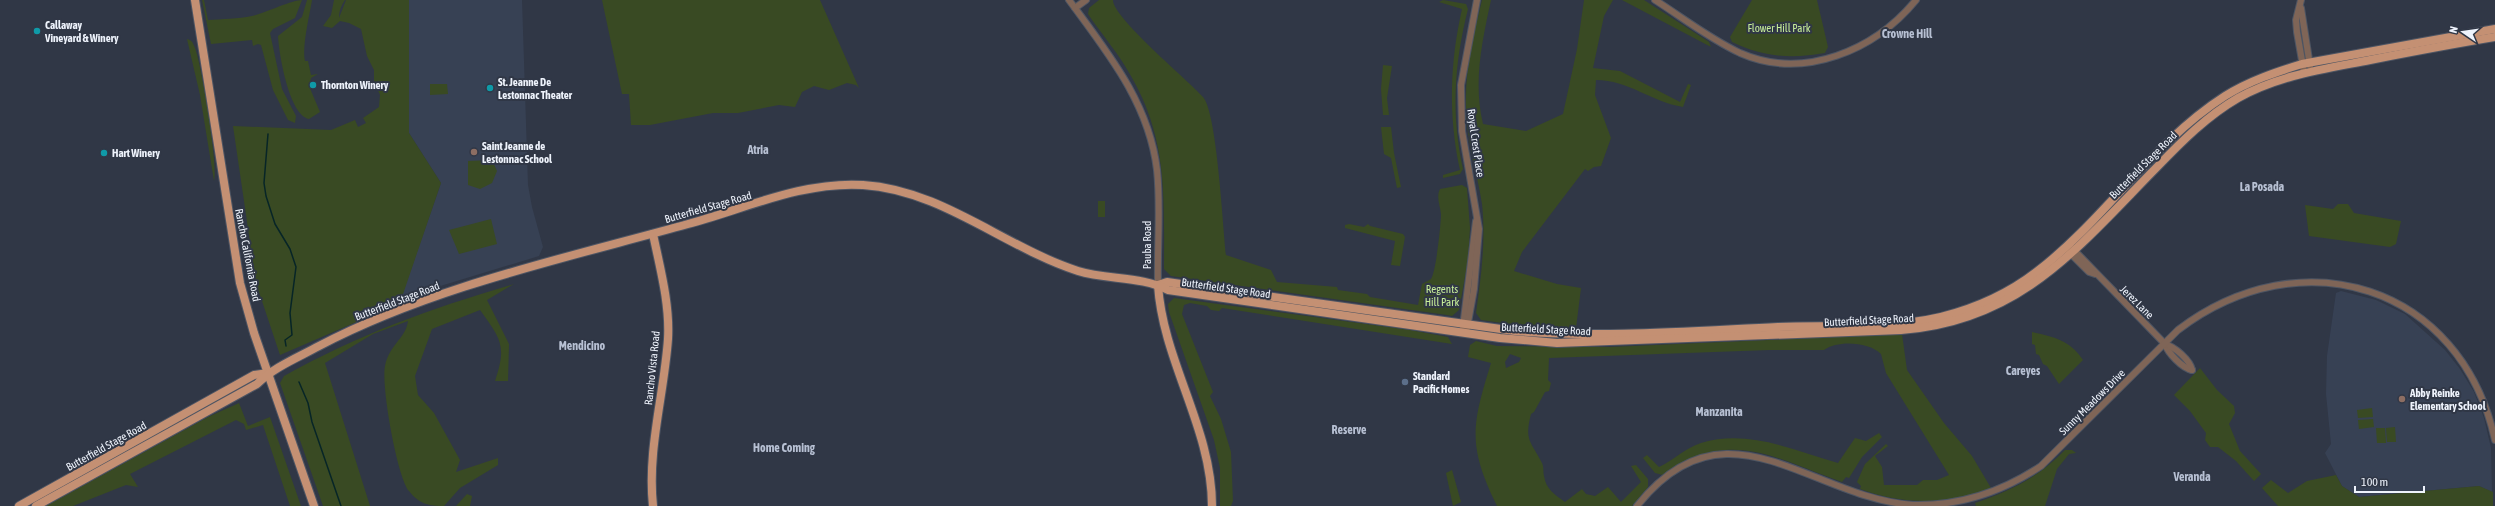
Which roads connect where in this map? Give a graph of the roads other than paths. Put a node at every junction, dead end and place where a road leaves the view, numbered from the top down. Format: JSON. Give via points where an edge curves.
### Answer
{"nodes":[{"id":1,"x":195,"y":0,"type":"edge"},
{"id":2,"x":1069,"y":0,"type":"edge"},
{"id":3,"x":1086,"y":0,"type":"edge"},
{"id":4,"x":1477,"y":0,"type":"edge"},
{"id":5,"x":1655,"y":0,"type":"edge"},
{"id":6,"x":1916,"y":0,"type":"edge"},
{"id":7,"x":2301,"y":0,"type":"edge"},
{"id":8,"x":1075,"y":8,"type":"junction"},
{"id":9,"x":2495,"y":29,"type":"edge"},
{"id":10,"x":2495,"y":37,"type":"edge"},
{"id":11,"x":2307,"y":68,"type":"junction"},
{"id":12,"x":653,"y":234,"type":"junction"},
{"id":13,"x":2069,"y":249,"type":"junction"},
{"id":14,"x":1158,"y":285,"type":"junction"},
{"id":15,"x":1465,"y":327,"type":"junction"},
{"id":16,"x":2165,"y":344,"type":"junction"},
{"id":17,"x":268,"y":373,"type":"junction"},
{"id":18,"x":2495,"y":440,"type":"edge"},
{"id":19,"x":19,"y":506,"type":"edge"},
{"id":20,"x":36,"y":506,"type":"edge"},
{"id":21,"x":314,"y":506,"type":"edge"},
{"id":22,"x":653,"y":506,"type":"edge"},
{"id":23,"x":1212,"y":506,"type":"edge"},
{"id":24,"x":1637,"y":506,"type":"edge"}],
"edges":[{"from":1,"to":17,"type":"main road","name":"Rancho California Road","via":[[240,283]]},
{"from":2,"to":8,"type":"street","name":"Pauba Road"},
{"from":3,"to":8,"type":"street"},
{"from":4,"to":15,"type":"street","name":"Royal Crest Place","via":[[1463,68],[1460,113],[1477,218]]},
{"from":5,"to":6,"type":"street","via":[[1742,53],[1761,60],[1791,63],[1825,59],[1868,43],[1891,27]]},
{"from":7,"to":11,"type":"street"},
{"from":8,"to":14,"type":"street","name":"Pauba Road","via":[[1112,56],[1147,126],[1157,170]]},
{"from":9,"to":11,"type":"main road","name":"Butterfield Stage Road"},
{"from":10,"to":11,"type":"main road","name":"Butterfield Stage Road"},
{"from":11,"to":13,"type":"main road","name":"Butterfield Stage Road","via":[[2278,71],[2243,86],[2199,115]]},
{"from":12,"to":14,"type":"main road","name":"Butterfield Stage Road","via":[[816,188],[849,184],[876,186],[903,191],[931,201],[1067,267],[1091,274]]},
{"from":12,"to":17,"type":"main road","name":"Butterfield Stage Road","via":[[423,301],[347,332]]},
{"from":12,"to":22,"type":"main road","name":"Rancho Vista Road","via":[[666,304],[668,337],[652,466]]},
{"from":13,"to":15,"type":"main road","name":"Butterfield Stage Road","via":[[2037,282],[2000,305],[1969,318],[1925,328],[1590,343],[1540,342]]},
{"from":13,"to":16,"type":"street","name":"Jerez Lane","via":[[2089,272],[2095,274]]},
{"from":14,"to":15,"type":"main road","name":"Butterfield Stage Road","via":[[1168,290]]},
{"from":14,"to":23,"type":"main road","name":"Pauba Road","via":[[1160,306],[1168,336],[1204,444],[1211,479]]},
{"from":16,"to":16,"type":"street","name":"Jerez Lane","via":[[2167,350],[2187,369],[2192,370],[2191,365],[2171,346]]},
{"from":16,"to":18,"type":"street","name":"Sunny Meadows Drive","via":[[2178,330],[2207,309],[2258,288],[2313,281],[2355,287],[2401,306],[2434,330],[2446,343],[2476,384],[2491,421]]},
{"from":16,"to":24,"type":"street","name":"Sunny Meadows Drive","via":[[2041,466],[2020,480],[1986,495],[1936,505],[1893,502],[1866,496],[1761,457],[1728,453],[1697,460],[1669,474],[1658,481]]},
{"from":17,"to":19,"type":"main road","name":"Butterfield Stage Road","via":[[254,375]]},
{"from":17,"to":20,"type":"main road","name":"Butterfield Stage Road","via":[[257,384]]},
{"from":17,"to":21,"type":"main road","name":"Rancho California Road"}]}
